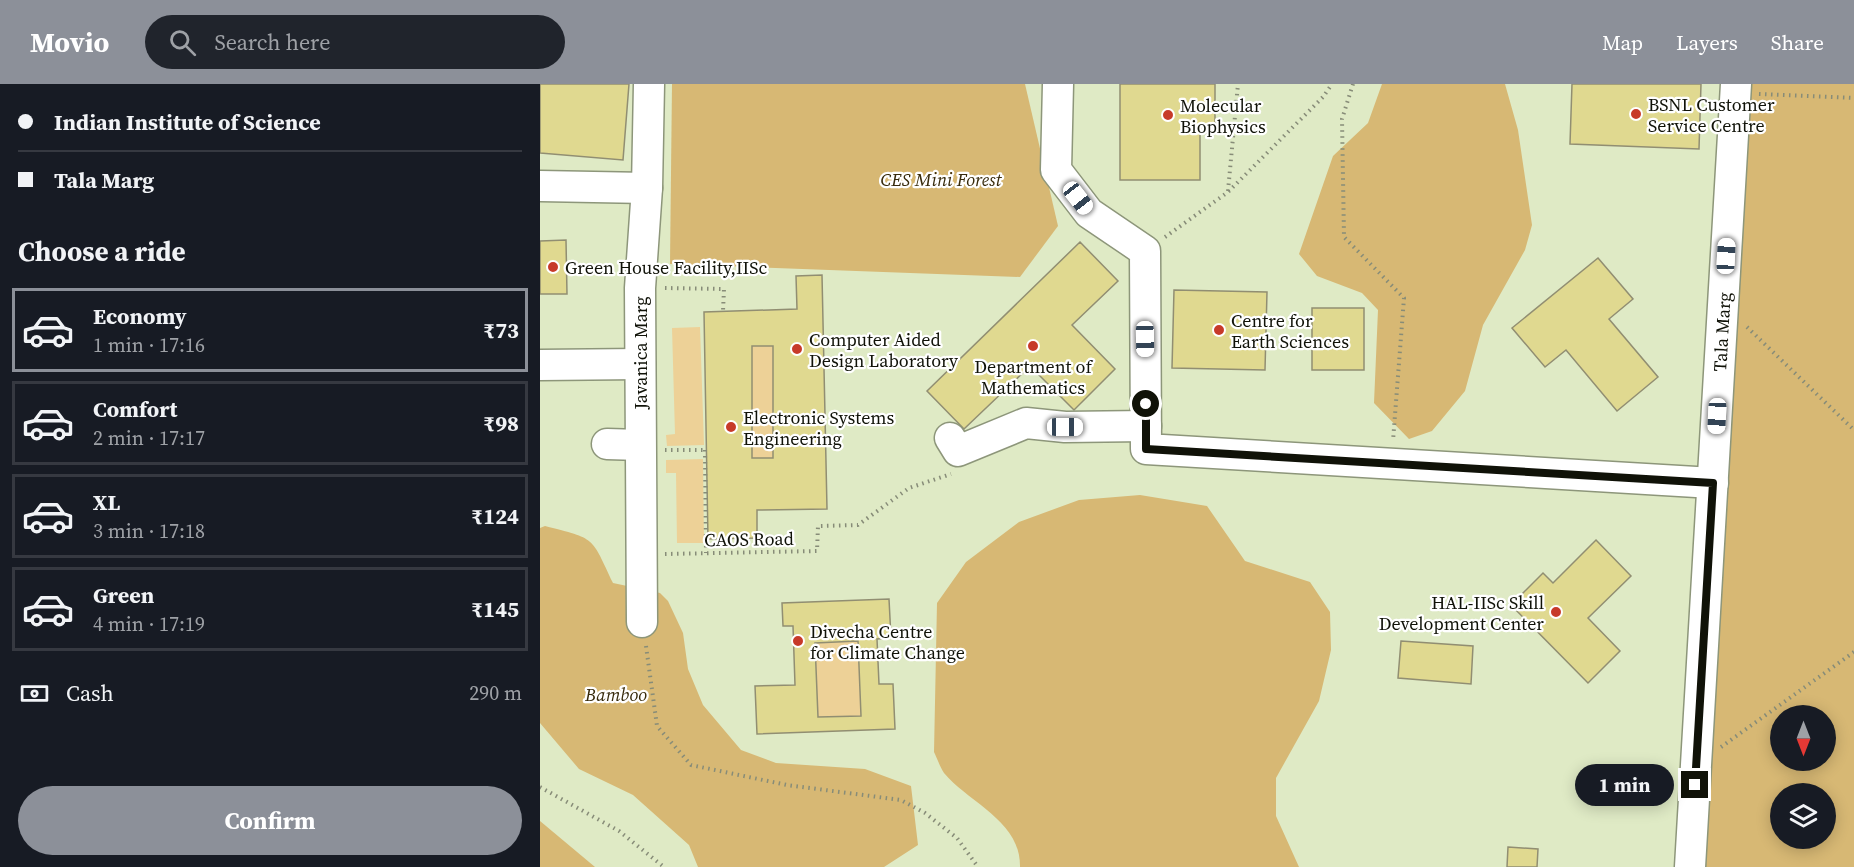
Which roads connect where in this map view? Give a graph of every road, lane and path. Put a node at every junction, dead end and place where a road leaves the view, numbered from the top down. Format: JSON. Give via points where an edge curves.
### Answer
{"nodes":[{"id":1,"x":649,"y":84,"type":"edge"},
{"id":2,"x":1058,"y":84,"type":"edge"},
{"id":3,"x":1238,"y":84,"type":"edge"},
{"id":4,"x":1332,"y":84,"type":"edge"},
{"id":5,"x":1353,"y":84,"type":"edge"},
{"id":6,"x":1735,"y":88,"type":"edge"},
{"id":7,"x":1854,"y":98,"type":"edge"},
{"id":8,"x":540,"y":186,"type":"edge"},
{"id":9,"x":647,"y":188,"type":"junction"},
{"id":10,"x":1228,"y":192,"type":"junction"},
{"id":11,"x":1145,"y":251,"type":"junction"},
{"id":12,"x":640,"y":288,"type":"junction"},
{"id":13,"x":1723,"y":303,"type":"junction"},
{"id":14,"x":723,"y":311,"type":"dead end"},
{"id":15,"x":640,"y":364,"type":"junction"},
{"id":16,"x":540,"y":365,"type":"edge"},
{"id":17,"x":1854,"y":430,"type":"edge"},
{"id":18,"x":950,"y":438,"type":"dead end"},
{"id":19,"x":1146,"y":438,"type":"junction"},
{"id":20,"x":607,"y":444,"type":"dead end"},
{"id":21,"x":640,"y":445,"type":"junction"},
{"id":22,"x":695,"y":450,"type":"dead end"},
{"id":23,"x":1391,"y":464,"type":"junction"},
{"id":24,"x":953,"y":474,"type":"dead end"},
{"id":25,"x":1713,"y":483,"type":"junction"},
{"id":26,"x":706,"y":553,"type":"junction"},
{"id":27,"x":641,"y":554,"type":"junction"},
{"id":28,"x":642,"y":622,"type":"joint"},
{"id":29,"x":1854,"y":652,"type":"edge"},
{"id":30,"x":1696,"y":765,"type":"junction"},
{"id":31,"x":540,"y":787,"type":"edge"},
{"id":32,"x":664,"y":867,"type":"edge"},
{"id":33,"x":978,"y":867,"type":"edge"},
{"id":34,"x":1690,"y":867,"type":"edge"}],
"edges":[{"from":1,"to":9,"type":"lane","name":"Javanica Marg"},
{"from":2,"to":11,"type":"lane","via":[[1056,170],[1089,213]]},
{"from":3,"to":10,"type":"path"},
{"from":4,"to":10,"type":"path"},
{"from":5,"to":23,"type":"path","via":[[1342,118],[1344,237],[1404,298]]},
{"from":6,"to":7,"type":"path"},
{"from":6,"to":13,"type":"lane","name":"Tala Marg"},
{"from":8,"to":9,"type":"lane"},
{"from":9,"to":12,"type":"lane","name":"Javanica Marg"},
{"from":10,"to":11,"type":"path"},
{"from":11,"to":19,"type":"lane"},
{"from":12,"to":14,"type":"path","via":[[724,289]]},
{"from":12,"to":15,"type":"lane","name":"Javanica Marg"},
{"from":13,"to":17,"type":"path"},
{"from":13,"to":25,"type":"lane","name":"Tala Marg"},
{"from":15,"to":16,"type":"lane"},
{"from":15,"to":21,"type":"lane","name":"Javanica Marg"},
{"from":18,"to":19,"type":"lane","via":[[958,451],[1026,423]]},
{"from":19,"to":23,"type":"lane"},
{"from":20,"to":21,"type":"lane"},
{"from":21,"to":27,"type":"lane","name":"Javanica Marg"},
{"from":22,"to":26,"type":"path","via":[[706,450]]},
{"from":23,"to":25,"type":"lane"},
{"from":24,"to":26,"type":"path","name":"CAOS Road","via":[[909,488],[858,525],[818,526],[817,551]]},
{"from":25,"to":30,"type":"lane","name":"Tala Marg"},
{"from":26,"to":27,"type":"path","name":"CAOS Road"},
{"from":27,"to":28,"type":"lane","name":"Javanica Marg"},
{"from":28,"to":33,"type":"path","via":[[657,726],[690,765],[787,785],[901,800],[957,838]]},
{"from":29,"to":30,"type":"path"},
{"from":30,"to":34,"type":"lane","name":"Tala Marg"},
{"from":31,"to":32,"type":"path","via":[[619,831]]}]}
